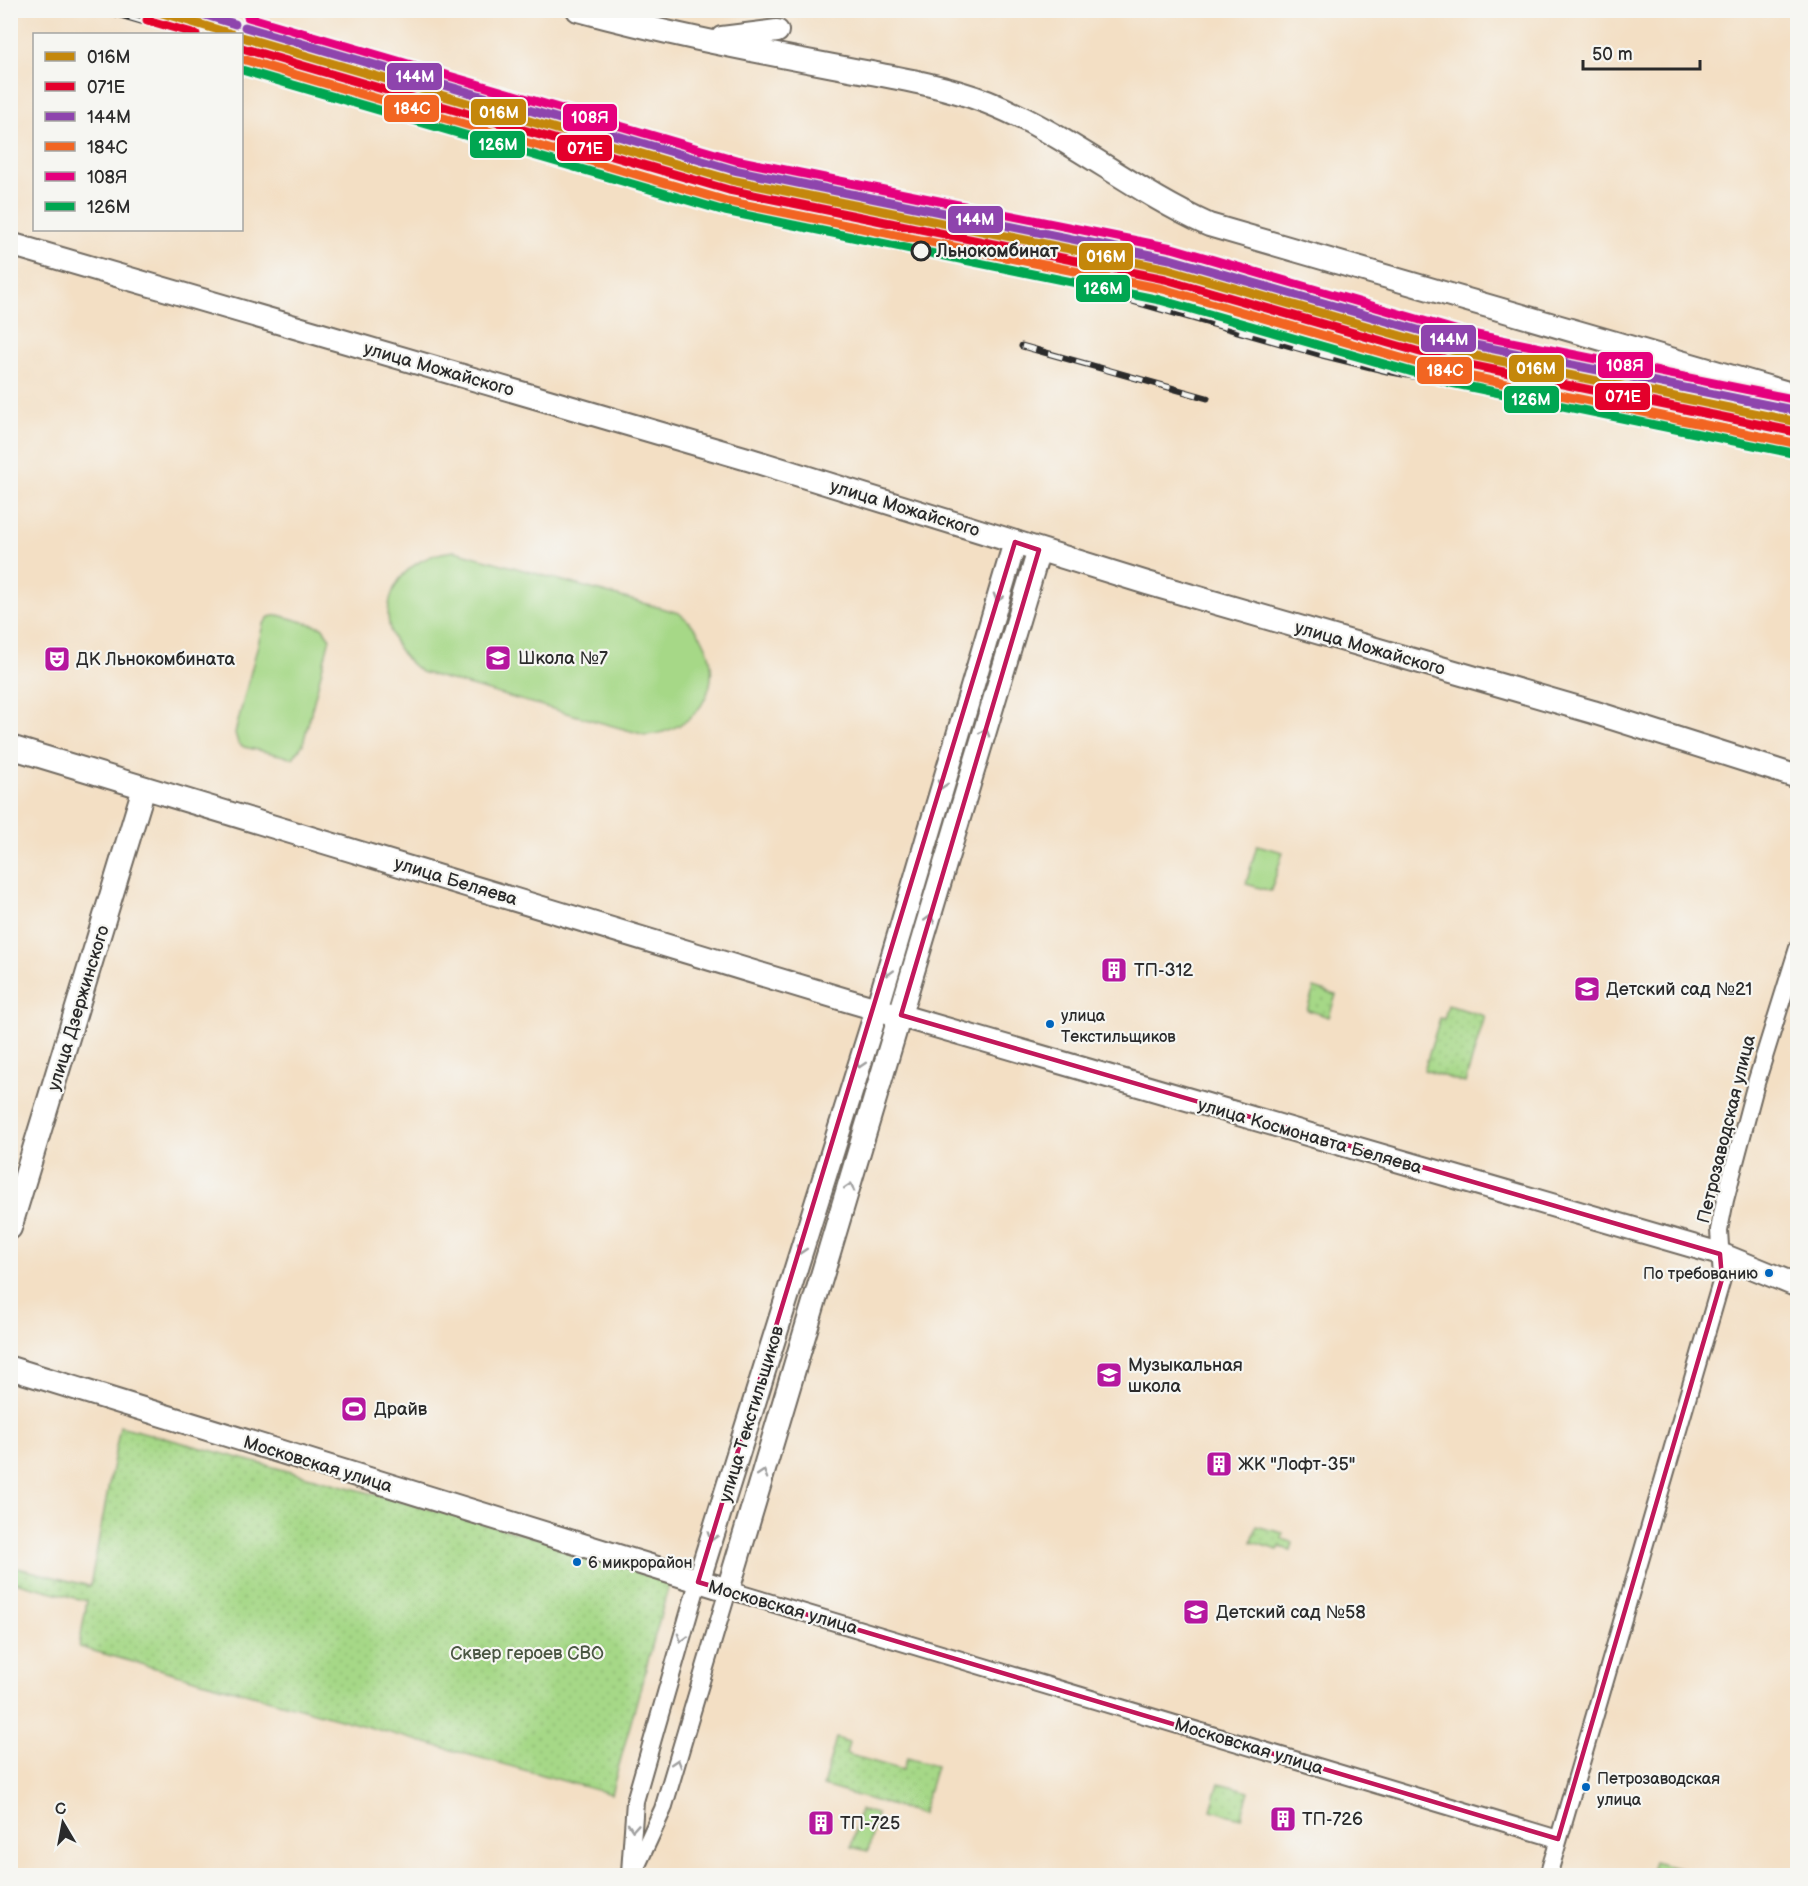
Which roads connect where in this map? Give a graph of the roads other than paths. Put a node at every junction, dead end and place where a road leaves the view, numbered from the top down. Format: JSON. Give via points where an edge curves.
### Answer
{"nodes":[{"id":1,"x":578,"y":10,"type":"edge"},
{"id":2,"x":777,"y":21,"type":"edge"},
{"id":3,"x":697,"y":41,"type":"junction"},
{"id":4,"x":777,"y":56,"type":"junction"},
{"id":5,"x":10,"y":244,"type":"edge"},
{"id":6,"x":1797,"y":396,"type":"edge"},
{"id":7,"x":1015,"y":542,"type":"junction"},
{"id":8,"x":1039,"y":550,"type":"junction"},
{"id":9,"x":10,"y":747,"type":"edge"},
{"id":10,"x":1797,"y":777,"type":"edge"},
{"id":11,"x":144,"y":788,"type":"junction"},
{"id":12,"x":1797,"y":948,"type":"edge"},
{"id":13,"x":877,"y":1009,"type":"junction"},
{"id":14,"x":901,"y":1015,"type":"junction"},
{"id":15,"x":10,"y":1228,"type":"edge"},
{"id":16,"x":1720,"y":1254,"type":"junction"},
{"id":17,"x":1797,"y":1286,"type":"edge"},
{"id":18,"x":10,"y":1368,"type":"edge"},
{"id":19,"x":698,"y":1582,"type":"junction"},
{"id":20,"x":728,"y":1590,"type":"junction"},
{"id":21,"x":635,"y":1801,"type":"junction"},
{"id":22,"x":663,"y":1809,"type":"junction"},
{"id":23,"x":1558,"y":1839,"type":"junction"},
{"id":24,"x":631,"y":1875,"type":"edge"},
{"id":25,"x":1548,"y":1875,"type":"edge"}],
"edges":[{"from":1,"to":3,"type":"street"},
{"from":2,"to":3,"type":"street"},
{"from":2,"to":4,"type":"street"},
{"from":3,"to":4,"type":"street"},
{"from":4,"to":6,"type":"street","via":[[922,84],[985,102],[1039,125],[1168,207],[1209,225]]},
{"from":5,"to":7,"type":"street","name":"улица Можайского","via":[[751,460]]},
{"from":7,"to":8,"type":"street","name":"улица Можайского"},
{"from":7,"to":13,"type":"street","name":"улица Текстильщиков","one_way":true},
{"from":8,"to":10,"type":"street","name":"улица Можайского","via":[[1593,712]]},
{"from":14,"to":8,"type":"street","name":"улица Текстильщиков","one_way":true},
{"from":9,"to":11,"type":"street","name":"улица Беляева"},
{"from":11,"to":13,"type":"street","name":"улица Беляева"},
{"from":11,"to":15,"type":"street","name":"улица Дзержинского"},
{"from":12,"to":16,"type":"street","name":"Петрозаводская улица","via":[[1725,1200],[1719,1230]]},
{"from":13,"to":14,"type":"street","name":"улица Беляева"},
{"from":13,"to":19,"type":"street","name":"улица Текстильщиков","one_way":true},
{"from":14,"to":16,"type":"street","name":"улица Космонавта Беляева"},
{"from":20,"to":14,"type":"street","name":"улица Текстильщиков","one_way":true},
{"from":16,"to":17,"type":"street","name":"улица Космонавта Беляева"},
{"from":16,"to":23,"type":"street","name":"Петрозаводская улица","via":[[1720,1287]]},
{"from":18,"to":19,"type":"street","name":"Московская улица"},
{"from":19,"to":20,"type":"street","name":"Московская улица"},
{"from":19,"to":21,"type":"street","name":"улица Текстильщиков","one_way":true},
{"from":22,"to":20,"type":"street","name":"улица Текстильщиков","one_way":true},
{"from":20,"to":23,"type":"street","name":"Московская улица"},
{"from":21,"to":22,"type":"street"},
{"from":21,"to":24,"type":"street","name":"улица Текстильщиков","one_way":true},
{"from":22,"to":24,"type":"street","name":"улица Текстильщиков"},
{"from":23,"to":25,"type":"street","name":"Петрозаводская улица"}]}
